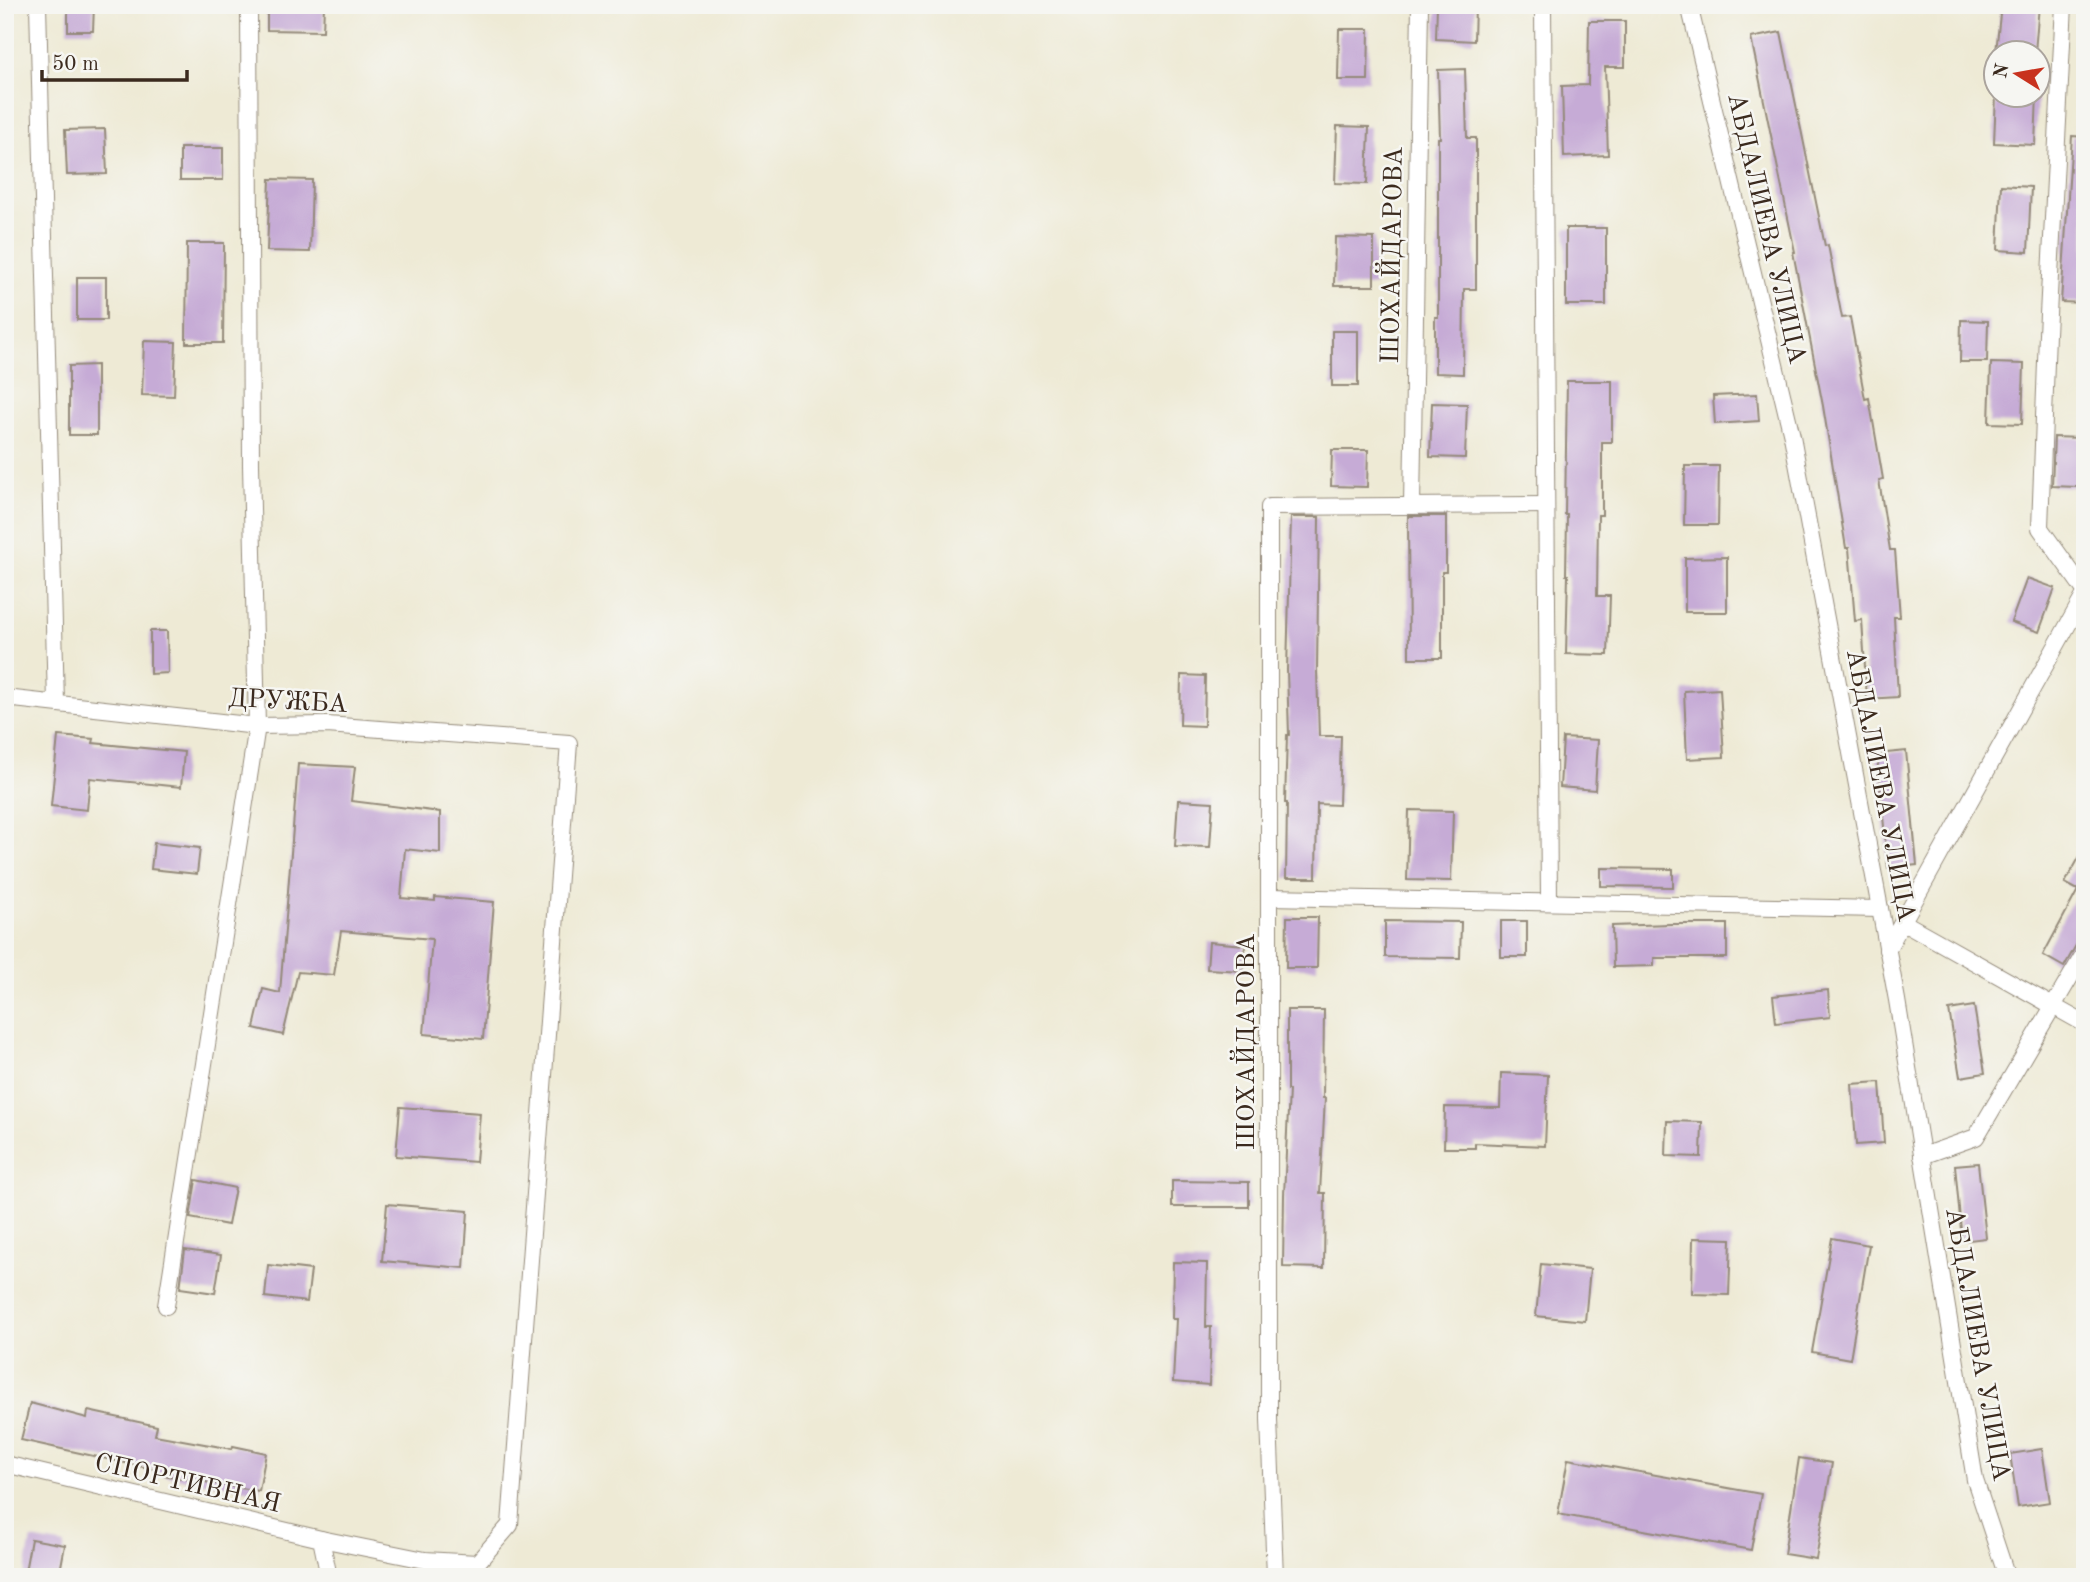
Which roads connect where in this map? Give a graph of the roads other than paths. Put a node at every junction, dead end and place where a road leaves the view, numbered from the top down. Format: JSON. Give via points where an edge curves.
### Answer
{"nodes":[{"id":1,"x":38,"y":5,"type":"edge"},
{"id":2,"x":249,"y":5,"type":"edge"},
{"id":3,"x":1419,"y":5,"type":"edge"},
{"id":4,"x":1543,"y":5,"type":"edge"},
{"id":5,"x":1689,"y":5,"type":"edge"},
{"id":6,"x":2064,"y":5,"type":"edge"},
{"id":7,"x":1546,"y":505,"type":"junction"},
{"id":8,"x":1412,"y":506,"type":"junction"},
{"id":9,"x":2085,"y":593,"type":"edge"},
{"id":10,"x":5,"y":698,"type":"edge"},
{"id":11,"x":56,"y":703,"type":"junction"},
{"id":12,"x":257,"y":726,"type":"junction"},
{"id":13,"x":569,"y":743,"type":"joint"},
{"id":14,"x":1269,"y":897,"type":"junction"},
{"id":15,"x":1549,"y":902,"type":"junction"},
{"id":16,"x":1880,"y":909,"type":"junction"},
{"id":17,"x":1903,"y":922,"type":"junction"},
{"id":18,"x":1887,"y":950,"type":"junction"},
{"id":19,"x":2085,"y":952,"type":"edge"},
{"id":20,"x":2053,"y":1007,"type":"junction"},
{"id":21,"x":2085,"y":1024,"type":"edge"},
{"id":22,"x":1922,"y":1156,"type":"junction"},
{"id":23,"x":166,"y":1306,"type":"dead end"},
{"id":24,"x":5,"y":1464,"type":"edge"},
{"id":25,"x":321,"y":1539,"type":"junction"},
{"id":26,"x":329,"y":1577,"type":"edge"},
{"id":27,"x":1275,"y":1577,"type":"edge"},
{"id":28,"x":2007,"y":1577,"type":"edge"}],
"edges":[{"from":1,"to":11,"type":"street"},
{"from":2,"to":12,"type":"street"},
{"from":3,"to":8,"type":"street","name":"ШОХАЙДАРОВА"},
{"from":4,"to":7,"type":"street"},
{"from":5,"to":16,"type":"street","name":"АБДАЛИЕВА УЛИЦА","via":[[1792,436]]},
{"from":6,"to":9,"type":"street","via":[[2039,528]]},
{"from":7,"to":8,"type":"street"},
{"from":7,"to":15,"type":"street"},
{"from":8,"to":14,"type":"street","name":"ШОХАЙДАРОВА","via":[[1269,507]]},
{"from":9,"to":17,"type":"street"},
{"from":10,"to":11,"type":"street","name":"ДРУЖБА"},
{"from":11,"to":12,"type":"street","name":"ДРУЖБА"},
{"from":12,"to":13,"type":"street","name":"ДРУЖБА","via":[[327,725]]},
{"from":12,"to":23,"type":"street"},
{"from":13,"to":25,"type":"street","name":"СПОРТИВНАЯ","via":[[510,1525],[477,1563],[425,1560]]},
{"from":14,"to":15,"type":"street"},
{"from":14,"to":27,"type":"street","name":"ШОХАЙДАРОВА","via":[[1269,1419]]},
{"from":15,"to":16,"type":"street"},
{"from":16,"to":18,"type":"street","name":"АБДАЛИЕВА УЛИЦА"},
{"from":17,"to":18,"type":"street"},
{"from":17,"to":20,"type":"street"},
{"from":18,"to":22,"type":"street","name":"АБДАЛИЕВА УЛИЦА"},
{"from":19,"to":20,"type":"street"},
{"from":20,"to":21,"type":"street"},
{"from":20,"to":22,"type":"street","via":[[1976,1137]]},
{"from":22,"to":28,"type":"street","name":"АБДАЛИЕВА УЛИЦА","via":[[1975,1480]]},
{"from":24,"to":25,"type":"street","name":"СПОРТИВНАЯ"},
{"from":25,"to":26,"type":"street"}]}
